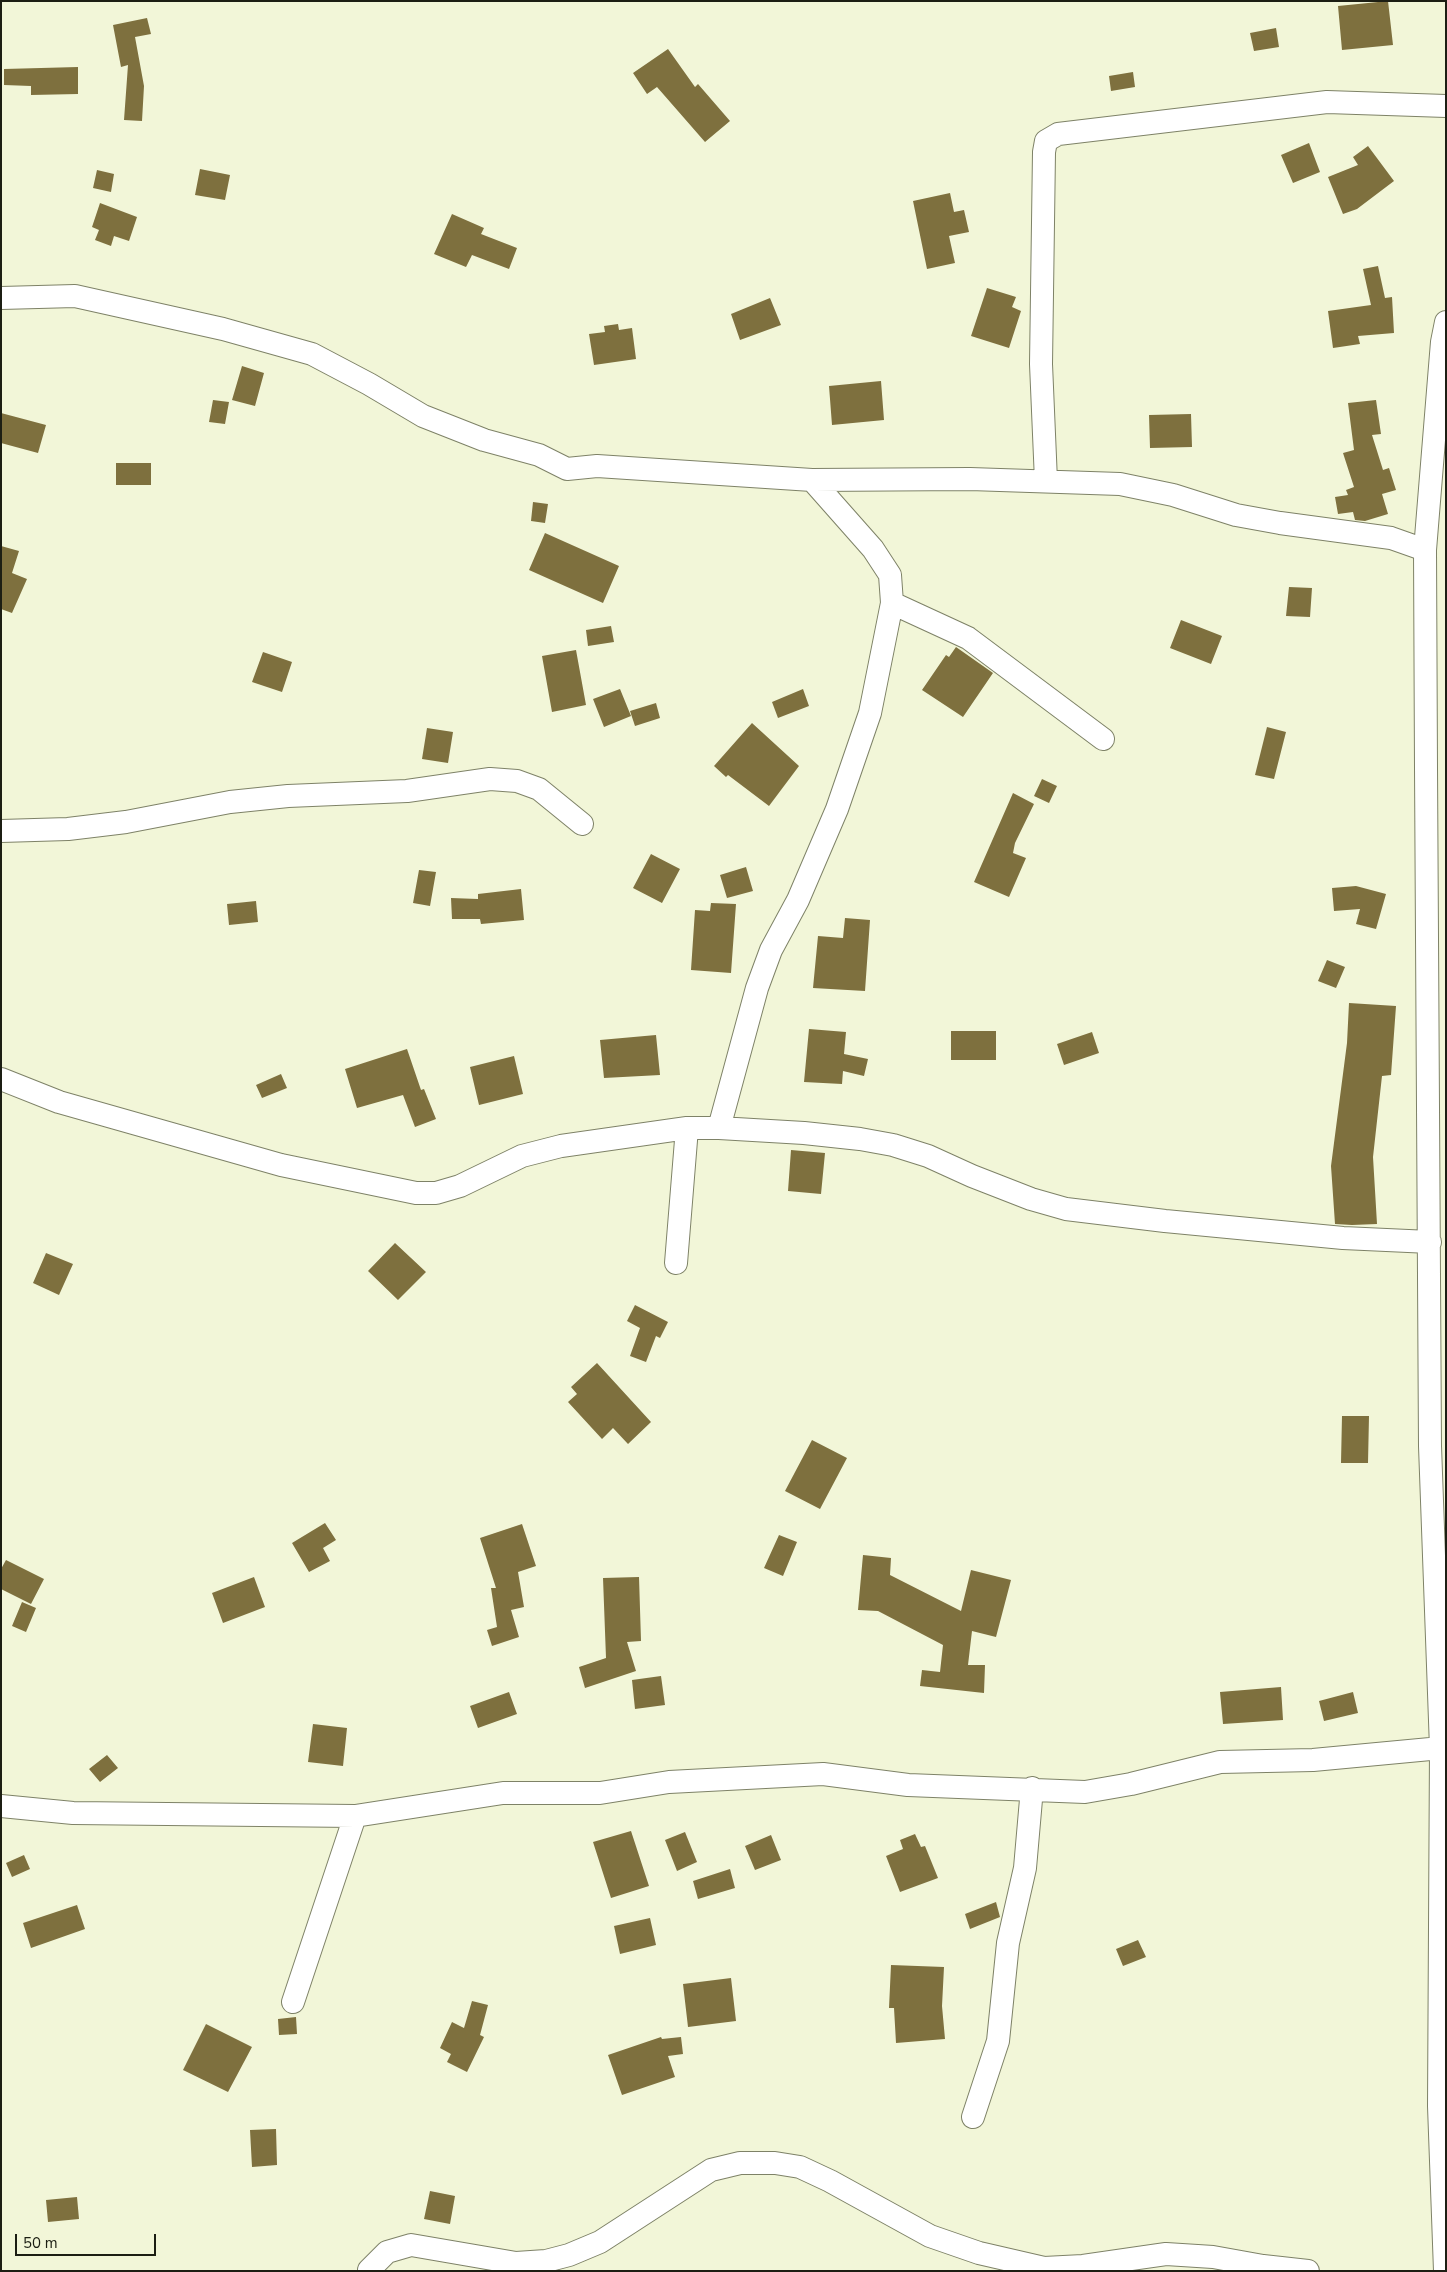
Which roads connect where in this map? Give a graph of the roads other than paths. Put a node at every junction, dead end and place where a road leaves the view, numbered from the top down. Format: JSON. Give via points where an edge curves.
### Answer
{"nodes":[{"id":1,"x":1446,"y":106,"type":"edge"},
{"id":2,"x":1,"y":298,"type":"edge"},
{"id":3,"x":1446,"y":322,"type":"edge"},
{"id":4,"x":812,"y":480,"type":"junction"},
{"id":5,"x":1046,"y":481,"type":"junction"},
{"id":6,"x":1426,"y":550,"type":"junction"},
{"id":7,"x":892,"y":603,"type":"junction"},
{"id":8,"x":1103,"y":739,"type":"dead end"},
{"id":9,"x":582,"y":824,"type":"dead end"},
{"id":10,"x":1,"y":831,"type":"edge"},
{"id":11,"x":1,"y":1079,"type":"edge"},
{"id":12,"x":687,"y":1128,"type":"junction"},
{"id":13,"x":719,"y":1128,"type":"junction"},
{"id":14,"x":1430,"y":1242,"type":"junction"},
{"id":15,"x":676,"y":1262,"type":"dead end"},
{"id":16,"x":1441,"y":1748,"type":"junction"},
{"id":17,"x":1032,"y":1788,"type":"junction"},
{"id":18,"x":1,"y":1806,"type":"edge"},
{"id":19,"x":355,"y":1816,"type":"junction"},
{"id":20,"x":293,"y":2002,"type":"dead end"},
{"id":21,"x":973,"y":2116,"type":"dead end"},
{"id":22,"x":369,"y":2270,"type":"edge"},
{"id":23,"x":1308,"y":2271,"type":"edge"},
{"id":24,"x":1445,"y":2271,"type":"edge"}],
"edges":[{"from":1,"to":5,"type":"street","via":[[1327,102],[1058,134],[1046,141],[1041,364]]},
{"from":2,"to":4,"type":"street","via":[[74,296],[223,329],[312,354],[423,416],[484,440],[539,456],[567,469],[597,466]]},
{"from":3,"to":6,"type":"street"},
{"from":4,"to":5,"type":"street"},
{"from":4,"to":7,"type":"street","via":[[878,556],[890,575]]},
{"from":5,"to":6,"type":"street","via":[[1120,484],[1173,495],[1236,516],[1391,538]]},
{"from":6,"to":14,"type":"street"},
{"from":7,"to":8,"type":"street","via":[[968,638]]},
{"from":7,"to":13,"type":"street","via":[[870,713],[837,809],[798,900],[771,950],[757,988]]},
{"from":9,"to":10,"type":"street","via":[[539,789],[517,781],[490,778],[407,791],[230,802],[126,822],[68,829]]},
{"from":11,"to":12,"type":"street","via":[[77,1107],[281,1165],[416,1193],[436,1193],[460,1186],[522,1156],[561,1146]]},
{"from":12,"to":13,"type":"street"},
{"from":12,"to":15,"type":"street"},
{"from":13,"to":14,"type":"street","via":[[804,1133],[893,1145],[928,1156],[1031,1199],[1066,1209],[1343,1238]]},
{"from":14,"to":16,"type":"street","via":[[1430,1446]]},
{"from":16,"to":17,"type":"street","via":[[1313,1760],[1220,1762],[1085,1792]]},
{"from":16,"to":24,"type":"street","via":[[1438,2106]]},
{"from":17,"to":19,"type":"street","via":[[908,1785],[823,1774],[669,1782],[600,1793],[503,1793]]},
{"from":17,"to":21,"type":"street","via":[[1025,1868],[1008,1943],[998,2041]]},
{"from":18,"to":19,"type":"street","via":[[73,1813]]},
{"from":19,"to":20,"type":"street"},
{"from":22,"to":23,"type":"street","via":[[387,2252],[411,2245],[516,2263],[569,2255],[600,2242],[711,2170],[740,2163],[775,2163],[800,2167],[830,2181],[930,2236],[979,2253],[1044,2268],[1166,2254],[1213,2257]]}]}
